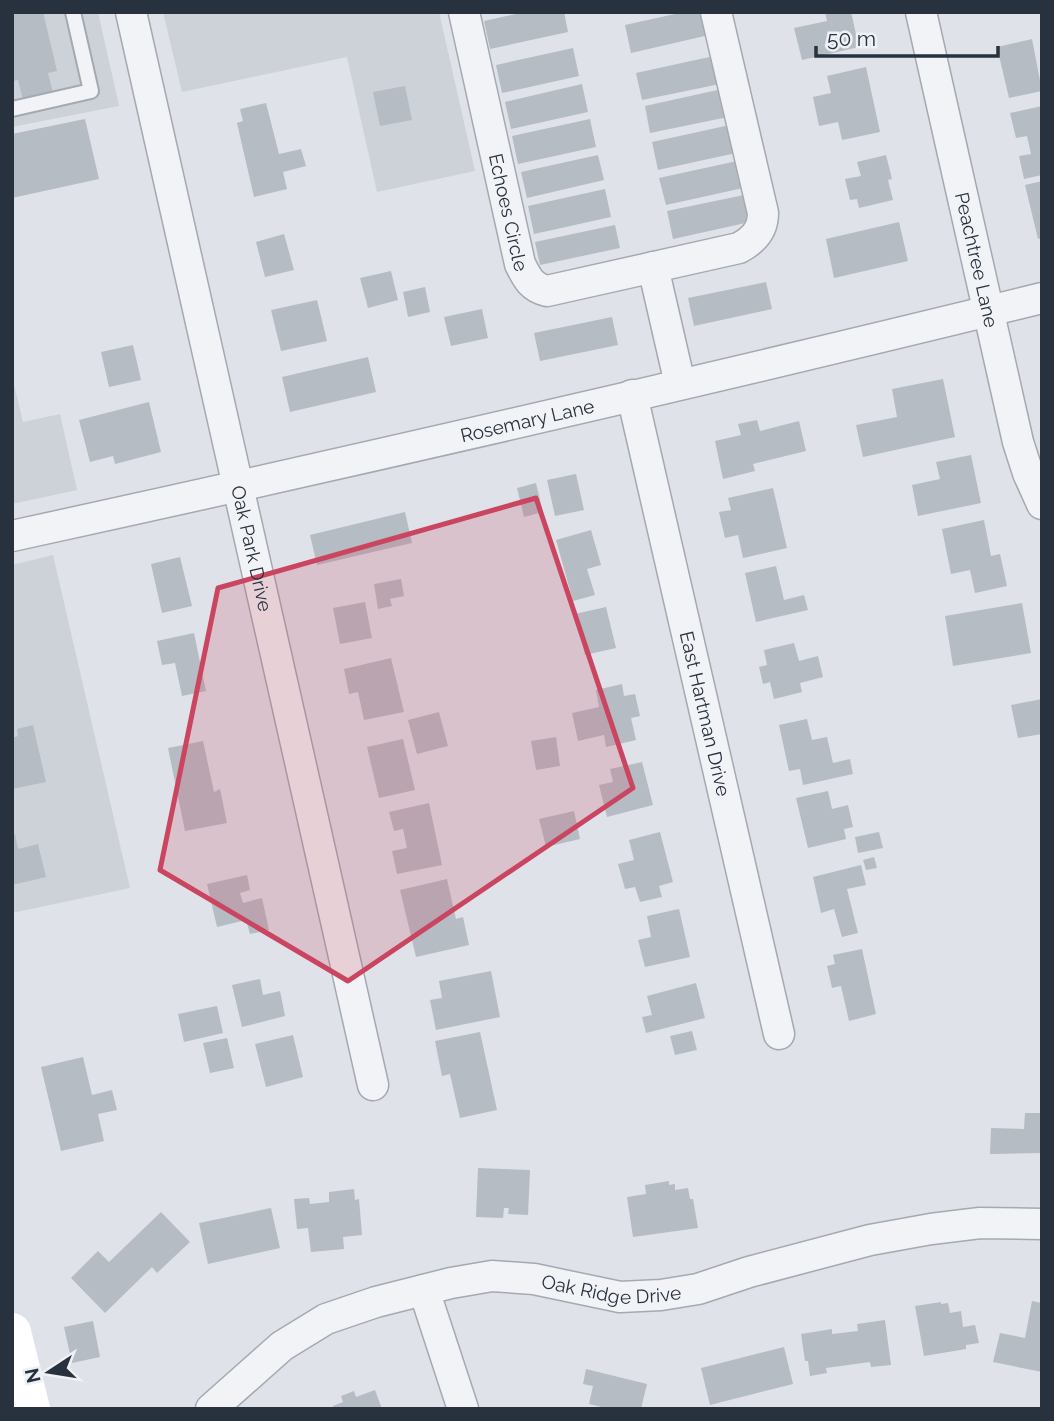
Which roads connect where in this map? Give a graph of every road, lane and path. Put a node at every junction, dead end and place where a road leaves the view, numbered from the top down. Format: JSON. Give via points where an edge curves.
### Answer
{"nodes":[{"id":1,"x":73,"y":12,"type":"edge"},
{"id":2,"x":131,"y":12,"type":"edge"},
{"id":3,"x":464,"y":12,"type":"edge"},
{"id":4,"x":716,"y":12,"type":"edge"},
{"id":5,"x":921,"y":12,"type":"edge"},
{"id":6,"x":12,"y":109,"type":"edge"},
{"id":7,"x":653,"y":267,"type":"junction"},
{"id":8,"x":1042,"y":298,"type":"edge"},
{"id":9,"x":989,"y":311,"type":"junction"},
{"id":10,"x":680,"y":384,"type":"junction"},
{"id":11,"x":632,"y":395,"type":"junction"},
{"id":12,"x":238,"y":487,"type":"junction"},
{"id":13,"x":1042,"y":504,"type":"edge"},
{"id":14,"x":12,"y":536,"type":"edge"},
{"id":15,"x":779,"y":1034,"type":"dead end"},
{"id":16,"x":373,"y":1085,"type":"dead end"},
{"id":17,"x":1042,"y":1224,"type":"edge"},
{"id":18,"x":424,"y":1290,"type":"junction"},
{"id":19,"x":12,"y":1332,"type":"edge"},
{"id":20,"x":31,"y":1409,"type":"edge"},
{"id":21,"x":211,"y":1409,"type":"edge"},
{"id":22,"x":463,"y":1409,"type":"edge"}],
"edges":[{"from":1,"to":6,"type":"lane","via":[[91,92]]},
{"from":2,"to":12,"type":"street","name":"Oak Park Drive"},
{"from":3,"to":7,"type":"street","name":"Echoes Circle","via":[[520,264],[528,280],[547,291]]},
{"from":4,"to":7,"type":"street","name":"Echoes Circle","via":[[763,223],[749,243],[739,248]]},
{"from":5,"to":9,"type":"street","name":"Peachtree Lane"},
{"from":7,"to":10,"type":"street"},
{"from":8,"to":9,"type":"street","name":"Rosemary Lane"},
{"from":9,"to":10,"type":"street","name":"Rosemary Lane"},
{"from":9,"to":13,"type":"street","name":"Peachtree Lane","via":[[1018,442]]},
{"from":10,"to":11,"type":"street","name":"Rosemary Lane"},
{"from":11,"to":12,"type":"street","name":"Rosemary Lane"},
{"from":11,"to":15,"type":"street","name":"East Hartman Drive"},
{"from":12,"to":14,"type":"street","name":"Rosemary Lane"},
{"from":12,"to":16,"type":"street","name":"Oak Park Drive"},
{"from":17,"to":18,"type":"street","name":"Oak Ridge Drive","via":[[980,1223],[906,1233],[661,1295],[620,1297],[534,1279],[492,1276]]},
{"from":18,"to":21,"type":"street","name":"Oak Ridge Drive","via":[[326,1319],[282,1346]]},
{"from":18,"to":22,"type":"street"},
{"from":19,"to":20,"type":"main road"}]}
